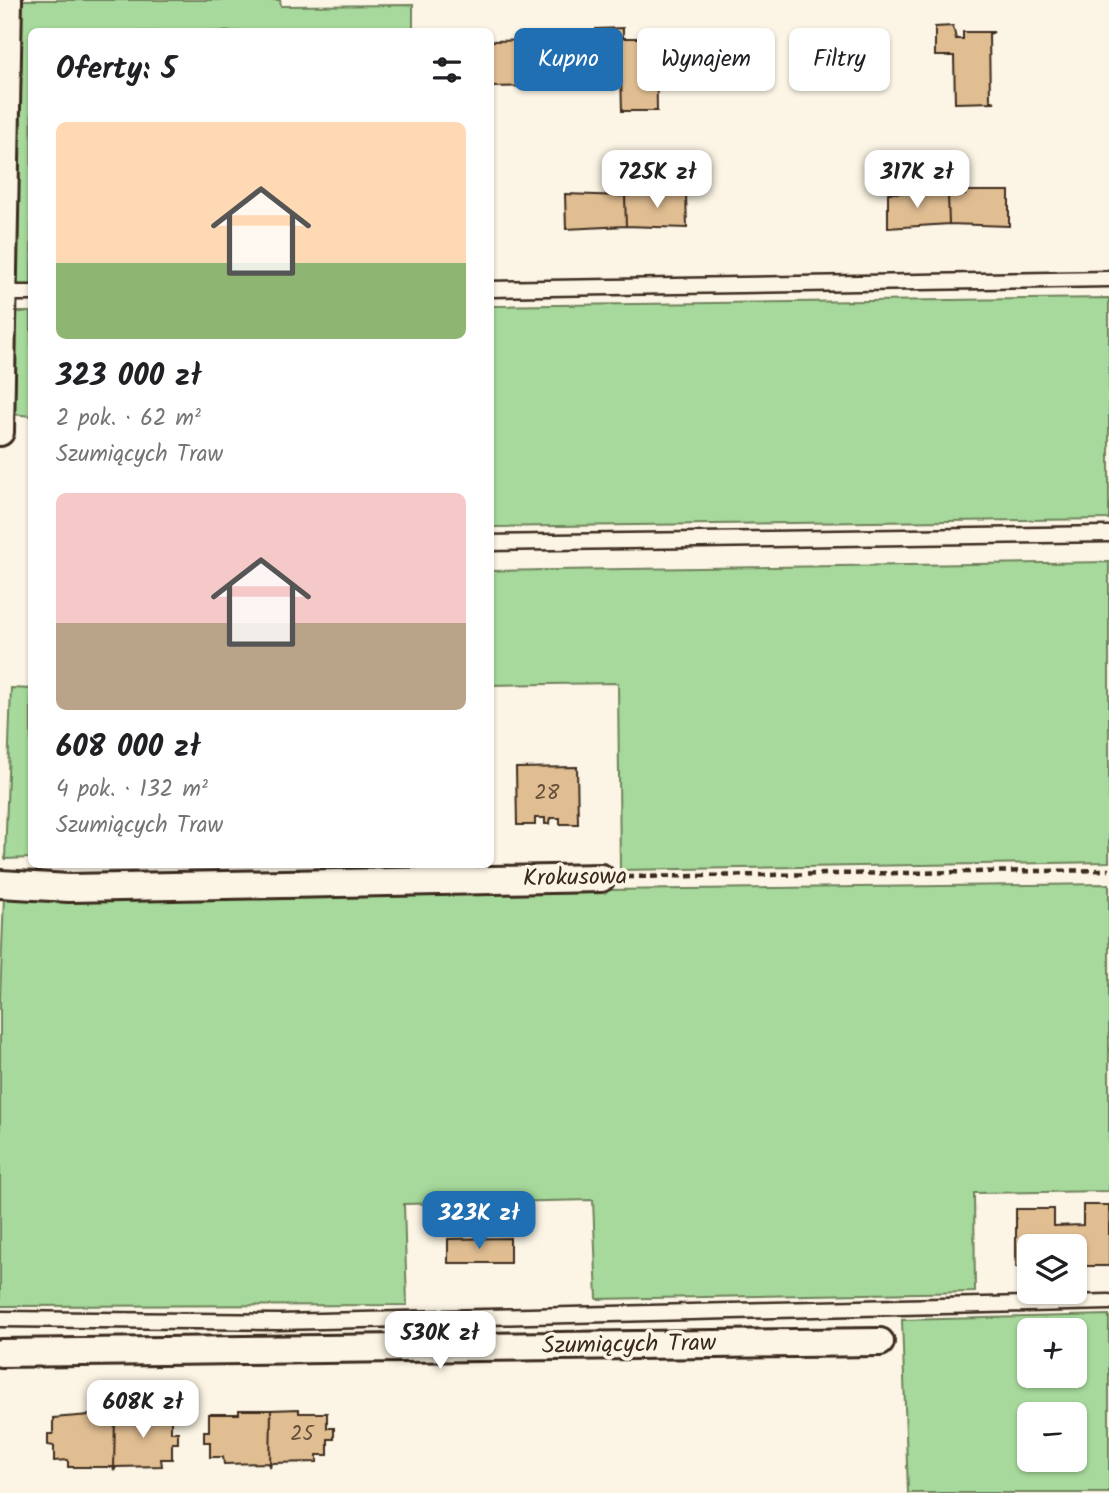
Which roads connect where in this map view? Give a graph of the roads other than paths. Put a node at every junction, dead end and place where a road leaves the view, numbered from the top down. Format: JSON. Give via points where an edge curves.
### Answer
{"nodes":[{"id":1,"x":8,"y":0,"type":"edge"},
{"id":2,"x":1109,"y":279,"type":"edge"},
{"id":3,"x":494,"y":289,"type":"edge"},
{"id":4,"x":2,"y":293,"type":"edge"},
{"id":5,"x":28,"y":293,"type":"edge"},
{"id":6,"x":0,"y":432,"type":"edge"},
{"id":7,"x":1109,"y":534,"type":"edge"},
{"id":8,"x":494,"y":543,"type":"edge"},
{"id":9,"x":600,"y":878,"type":"road end"},
{"id":10,"x":0,"y":884,"type":"edge"},
{"id":11,"x":1109,"y":1302,"type":"edge"},
{"id":12,"x":0,"y":1319,"type":"edge"},
{"id":13,"x":880,"y":1342,"type":"dead end"},
{"id":14,"x":0,"y":1353,"type":"edge"}],
"edges":[{"from":1,"to":4,"type":"street"},
{"from":2,"to":3,"type":"lane"},
{"from":4,"to":5,"type":"lane"},
{"from":4,"to":6,"type":"street"},
{"from":7,"to":8,"type":"lane"},
{"from":9,"to":10,"type":"street","name":"Krokusowa","via":[[69,888]]},
{"from":11,"to":12,"type":"lane","via":[[279,1322]]},
{"from":13,"to":14,"type":"street","name":"Szumiących Traw"}]}
